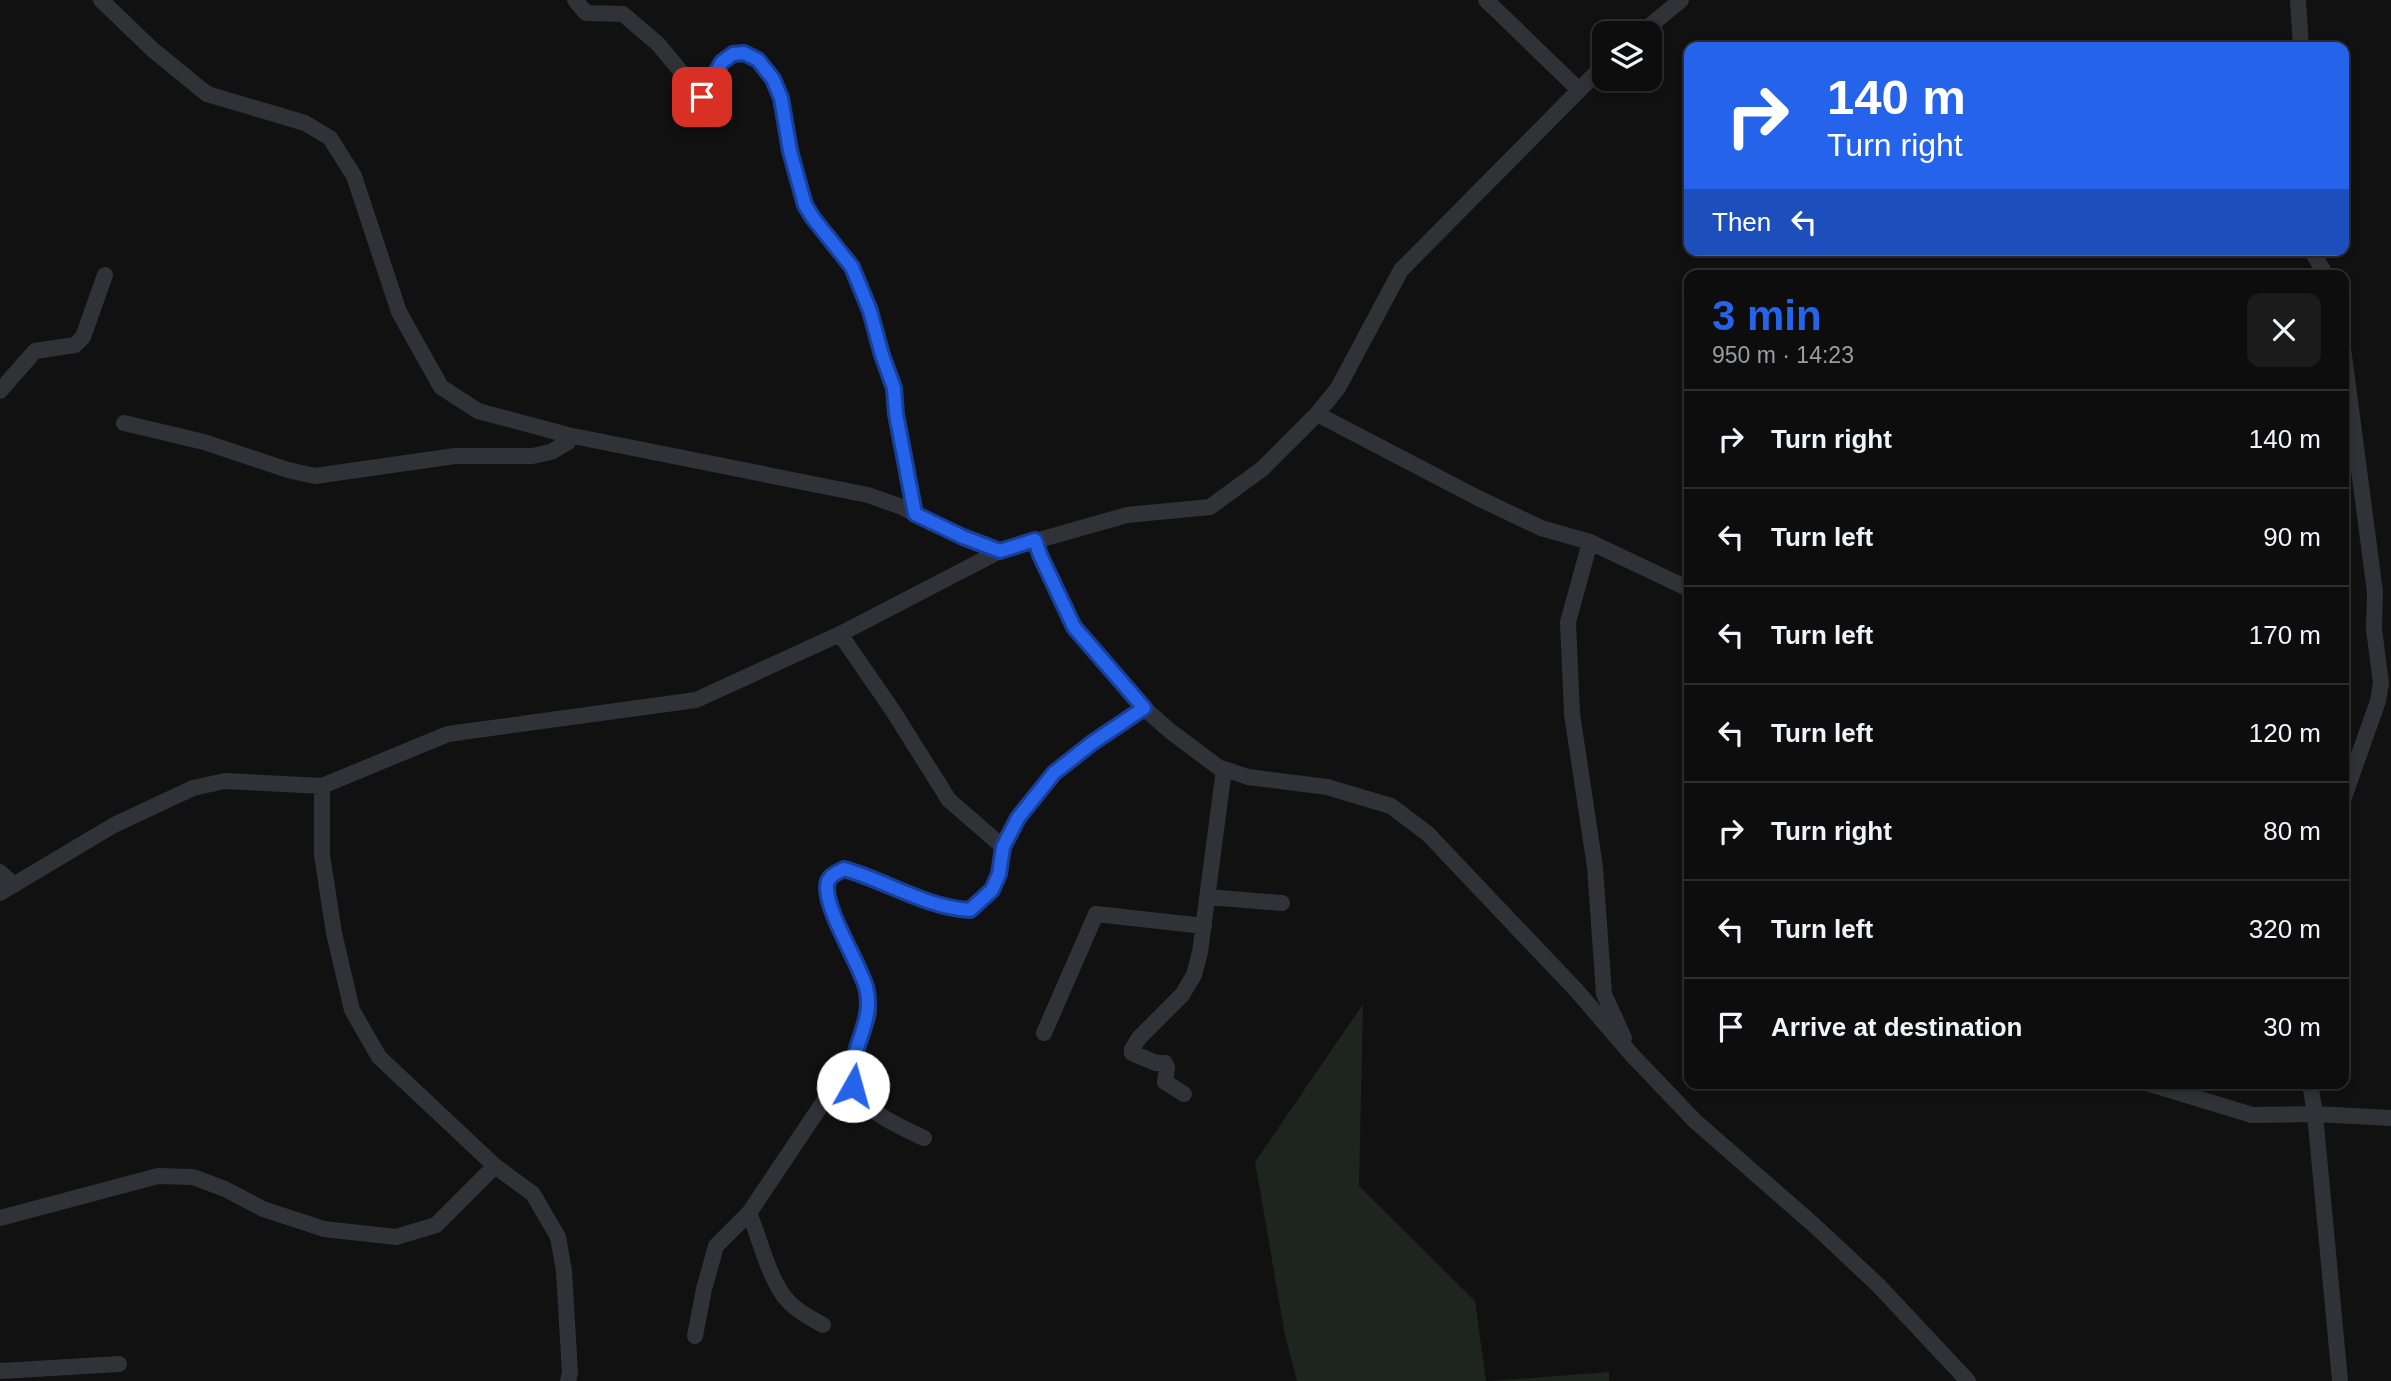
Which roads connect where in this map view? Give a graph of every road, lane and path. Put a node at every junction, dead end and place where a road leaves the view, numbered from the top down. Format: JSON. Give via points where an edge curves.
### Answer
{"nodes":[{"id":1,"x":101,"y":0,"type":"edge"},
{"id":2,"x":575,"y":0,"type":"edge"},
{"id":3,"x":1486,"y":0,"type":"edge"},
{"id":4,"x":1681,"y":0,"type":"edge"},
{"id":5,"x":2298,"y":0,"type":"edge"},
{"id":6,"x":1656,"y":21,"type":"edge"},
{"id":7,"x":2301,"y":42,"type":"edge"},
{"id":8,"x":1592,"y":77,"type":"edge"},
{"id":9,"x":1579,"y":90,"type":"junction"},
{"id":10,"x":105,"y":275,"type":"dead end"},
{"id":11,"x":0,"y":391,"type":"edge"},
{"id":12,"x":2349,"y":394,"type":"edge"},
{"id":13,"x":1317,"y":414,"type":"junction"},
{"id":14,"x":124,"y":423,"type":"dead end"},
{"id":15,"x":568,"y":435,"type":"junction"},
{"id":16,"x":915,"y":514,"type":"junction"},
{"id":17,"x":1035,"y":540,"type":"junction"},
{"id":18,"x":1590,"y":542,"type":"junction"},
{"id":19,"x":1000,"y":551,"type":"junction"},
{"id":20,"x":1684,"y":587,"type":"edge"},
{"id":21,"x":840,"y":634,"type":"junction"},
{"id":22,"x":1144,"y":708,"type":"junction"},
{"id":23,"x":1224,"y":769,"type":"junction"},
{"id":24,"x":2349,"y":783,"type":"edge"},
{"id":25,"x":322,"y":786,"type":"junction"},
{"id":26,"x":1003,"y":847,"type":"junction"},
{"id":27,"x":0,"y":872,"type":"edge"},
{"id":28,"x":7,"y":889,"type":"edge"},
{"id":29,"x":1207,"y":898,"type":"junction"},
{"id":30,"x":1282,"y":903,"type":"dead end"},
{"id":31,"x":1204,"y":926,"type":"junction"},
{"id":32,"x":1044,"y":1033,"type":"dead end"},
{"id":33,"x":1632,"y":1055,"type":"junction"},
{"id":34,"x":850,"y":1074,"type":"junction"},
{"id":35,"x":2167,"y":1089,"type":"edge"},
{"id":36,"x":2311,"y":1089,"type":"edge"},
{"id":37,"x":1184,"y":1094,"type":"dead end"},
{"id":38,"x":2315,"y":1114,"type":"junction"},
{"id":39,"x":2391,"y":1118,"type":"edge"},
{"id":40,"x":924,"y":1138,"type":"dead end"},
{"id":41,"x":495,"y":1166,"type":"junction"},
{"id":42,"x":749,"y":1213,"type":"junction"},
{"id":43,"x":0,"y":1218,"type":"edge"},
{"id":44,"x":823,"y":1325,"type":"dead end"},
{"id":45,"x":695,"y":1336,"type":"dead end"},
{"id":46,"x":120,"y":1364,"type":"dead end"},
{"id":47,"x":0,"y":1371,"type":"edge"},
{"id":48,"x":568,"y":1381,"type":"edge"},
{"id":49,"x":1968,"y":1381,"type":"edge"},
{"id":50,"x":2340,"y":1381,"type":"edge"}],
"edges":[{"from":1,"to":15,"type":"street","via":[[207,94],[305,123],[330,138],[354,176],[399,312],[441,387],[478,411]]},
{"from":2,"to":16,"type":"street","via":[[586,13],[623,15],[658,44],[702,97],[722,62],[733,54],[744,53],[758,60],[773,79],[805,205],[852,267],[870,311],[894,388]]},
{"from":3,"to":9,"type":"street"},
{"from":4,"to":6,"type":"street"},
{"from":5,"to":7,"type":"street"},
{"from":8,"to":9,"type":"street"},
{"from":9,"to":13,"type":"street","via":[[1401,270],[1338,388]]},
{"from":10,"to":11,"type":"street","via":[[83,337],[75,345],[35,351]]},
{"from":12,"to":24,"type":"street","via":[[2375,592],[2381,684]]},
{"from":13,"to":17,"type":"street","via":[[1262,468],[1210,507],[1127,515]]},
{"from":13,"to":18,"type":"street","via":[[1541,528]]},
{"from":14,"to":15,"type":"street","via":[[315,476],[455,456],[532,456],[551,452],[568,442]]},
{"from":15,"to":16,"type":"street","via":[[867,495]]},
{"from":16,"to":19,"type":"street"},
{"from":17,"to":19,"type":"street"},
{"from":17,"to":22,"type":"street","via":[[1074,627]]},
{"from":18,"to":20,"type":"street"},
{"from":18,"to":33,"type":"street","via":[[1568,622],[1572,714],[1595,867],[1604,994]]},
{"from":19,"to":21,"type":"street"},
{"from":21,"to":25,"type":"street","via":[[696,700],[448,734]]},
{"from":21,"to":26,"type":"street","via":[[948,800]]},
{"from":22,"to":23,"type":"street"},
{"from":22,"to":26,"type":"street","via":[[1054,773],[1018,818]]},
{"from":23,"to":29,"type":"street"},
{"from":23,"to":33,"type":"street","via":[[1248,778],[1327,787],[1391,806],[1428,834]]},
{"from":25,"to":28,"type":"street","via":[[225,781],[193,788],[114,825]]},
{"from":25,"to":41,"type":"street","via":[[322,855],[352,1010],[379,1057]]},
{"from":26,"to":34,"type":"street","via":[[992,890],[970,910],[920,900],[844,869],[831,875],[827,885],[830,902],[866,987],[869,1011]]},
{"from":27,"to":28,"type":"street"},
{"from":29,"to":30,"type":"street"},
{"from":29,"to":31,"type":"street"},
{"from":31,"to":32,"type":"street","via":[[1096,914]]},
{"from":31,"to":37,"type":"street","via":[[1194,975],[1182,995],[1132,1049],[1156,1063],[1165,1063],[1165,1082]]},
{"from":33,"to":49,"type":"street","via":[[1695,1121],[1878,1285]]},
{"from":34,"to":40,"type":"street","via":[[864,1101],[888,1122]]},
{"from":34,"to":42,"type":"street","via":[[822,1104]]},
{"from":35,"to":38,"type":"street","via":[[2252,1115]]},
{"from":36,"to":38,"type":"street"},
{"from":38,"to":39,"type":"street"},
{"from":38,"to":50,"type":"street"},
{"from":41,"to":43,"type":"street","via":[[436,1225],[396,1237],[324,1229],[263,1209],[193,1177],[158,1176]]},
{"from":41,"to":48,"type":"street","via":[[533,1194],[558,1237],[564,1270]]},
{"from":42,"to":44,"type":"street","via":[[784,1296]]},
{"from":42,"to":45,"type":"street","via":[[716,1246]]},
{"from":46,"to":47,"type":"street"}]}
